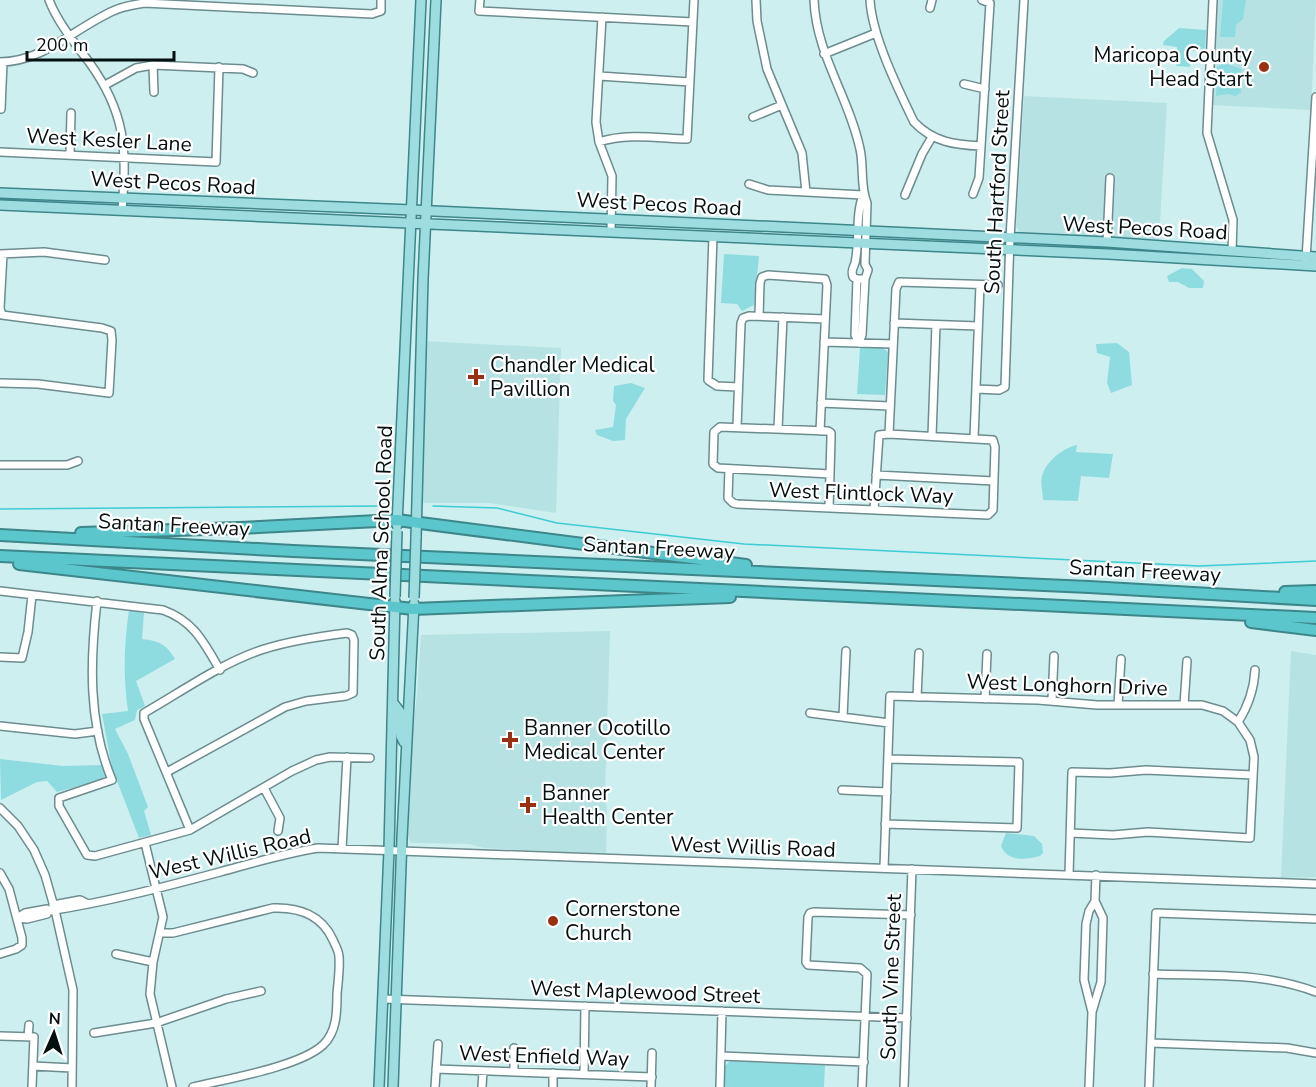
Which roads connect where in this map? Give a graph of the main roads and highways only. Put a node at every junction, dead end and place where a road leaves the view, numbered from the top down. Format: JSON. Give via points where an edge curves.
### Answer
{"nodes":[{"id":1,"x":421,"y":0,"type":"edge"},
{"id":2,"x":436,"y":0,"type":"edge"},
{"id":3,"x":2,"y":195,"type":"edge"},
{"id":4,"x":0,"y":205,"type":"edge"},
{"id":5,"x":412,"y":210,"type":"junction"},
{"id":6,"x":426,"y":210,"type":"junction"},
{"id":7,"x":411,"y":224,"type":"junction"},
{"id":8,"x":426,"y":225,"type":"junction"},
{"id":9,"x":1190,"y":248,"type":"junction"},
{"id":10,"x":1154,"y":256,"type":"junction"},
{"id":11,"x":1308,"y":256,"type":"edge"},
{"id":12,"x":1316,"y":266,"type":"edge"},
{"id":13,"x":416,"y":522,"type":"junction"},
{"id":14,"x":397,"y":526,"type":"junction"},
{"id":15,"x":0,"y":534,"type":"edge"},
{"id":16,"x":0,"y":556,"type":"edge"},
{"id":17,"x":0,"y":561,"type":"edge"},
{"id":18,"x":866,"y":577,"type":"junction"},
{"id":19,"x":1316,"y":591,"type":"edge"},
{"id":20,"x":1198,"y":594,"type":"junction"},
{"id":21,"x":829,"y":595,"type":"junction"},
{"id":22,"x":295,"y":596,"type":"junction"},
{"id":23,"x":1316,"y":600,"type":"edge"},
{"id":24,"x":395,"y":602,"type":"junction"},
{"id":25,"x":414,"y":604,"type":"junction"},
{"id":26,"x":1177,"y":612,"type":"junction"},
{"id":27,"x":1316,"y":618,"type":"edge"},
{"id":28,"x":1316,"y":630,"type":"edge"},
{"id":29,"x":395,"y":634,"type":"junction"},
{"id":30,"x":394,"y":704,"type":"junction"},
{"id":31,"x":406,"y":744,"type":"junction"},
{"id":32,"x":379,"y":1087,"type":"edge"},
{"id":33,"x":393,"y":1087,"type":"edge"}],
"edges":[{"from":1,"to":5,"type":"main road","name":"South Alma School Road"},
{"from":2,"to":6,"type":"main road","name":"South Alma School Road"},
{"from":3,"to":5,"type":"main road","name":"West Pecos Road"},
{"from":4,"to":7,"type":"main road","name":"West Pecos Road"},
{"from":5,"to":6,"type":"main road","name":"West Pecos Road"},
{"from":5,"to":7,"type":"main road","name":"South Alma School Road"},
{"from":6,"to":8,"type":"main road","name":"South Alma School Road"},
{"from":6,"to":9,"type":"main road","name":"West Pecos Road"},
{"from":7,"to":8,"type":"main road","name":"West Pecos Road"},
{"from":7,"to":14,"type":"main road","name":"South Alma School Road"},
{"from":8,"to":10,"type":"main road","name":"West Pecos Road"},
{"from":8,"to":13,"type":"main road","name":"South Alma School Road"},
{"from":9,"to":10,"type":"main road","via":[[1185,253],[1161,252]]},
{"from":9,"to":11,"type":"main road","name":"West Pecos Road"},
{"from":10,"to":11,"type":"main road","name":"West Pecos Road"},
{"from":11,"to":12,"type":"main road","name":"West Pecos Road"},
{"from":13,"to":14,"type":"highway"},
{"from":13,"to":18,"type":"highway","via":[[749,566]]},
{"from":13,"to":25,"type":"main road","name":"South Alma School Road","bridge":true},
{"from":14,"to":15,"type":"highway"},
{"from":14,"to":24,"type":"main road","name":"South Alma School Road","bridge":true},
{"from":15,"to":18,"type":"highway","name":"Santan Freeway"},
{"from":16,"to":21,"type":"highway","name":"Santan Freeway"},
{"from":17,"to":22,"type":"highway"},
{"from":18,"to":20,"type":"highway","name":"Santan Freeway"},
{"from":19,"to":20,"type":"highway"},
{"from":20,"to":23,"type":"highway","name":"Santan Freeway"},
{"from":21,"to":25,"type":"highway"},
{"from":21,"to":26,"type":"highway","name":"Santan Freeway"},
{"from":22,"to":24,"type":"highway"},
{"from":22,"to":29,"type":"main road","via":[[384,609],[391,617]]},
{"from":24,"to":25,"type":"highway"},
{"from":24,"to":29,"type":"main road","name":"South Alma School Road"},
{"from":25,"to":31,"type":"main road","name":"South Alma School Road"},
{"from":26,"to":27,"type":"highway","name":"Santan Freeway"},
{"from":26,"to":28,"type":"highway"},
{"from":29,"to":30,"type":"main road","name":"South Alma School Road"},
{"from":30,"to":31,"type":"main road","via":[[400,712],[401,739]]},
{"from":30,"to":32,"type":"main road","name":"South Alma School Road"},
{"from":31,"to":33,"type":"main road","name":"South Alma School Road"}]}
